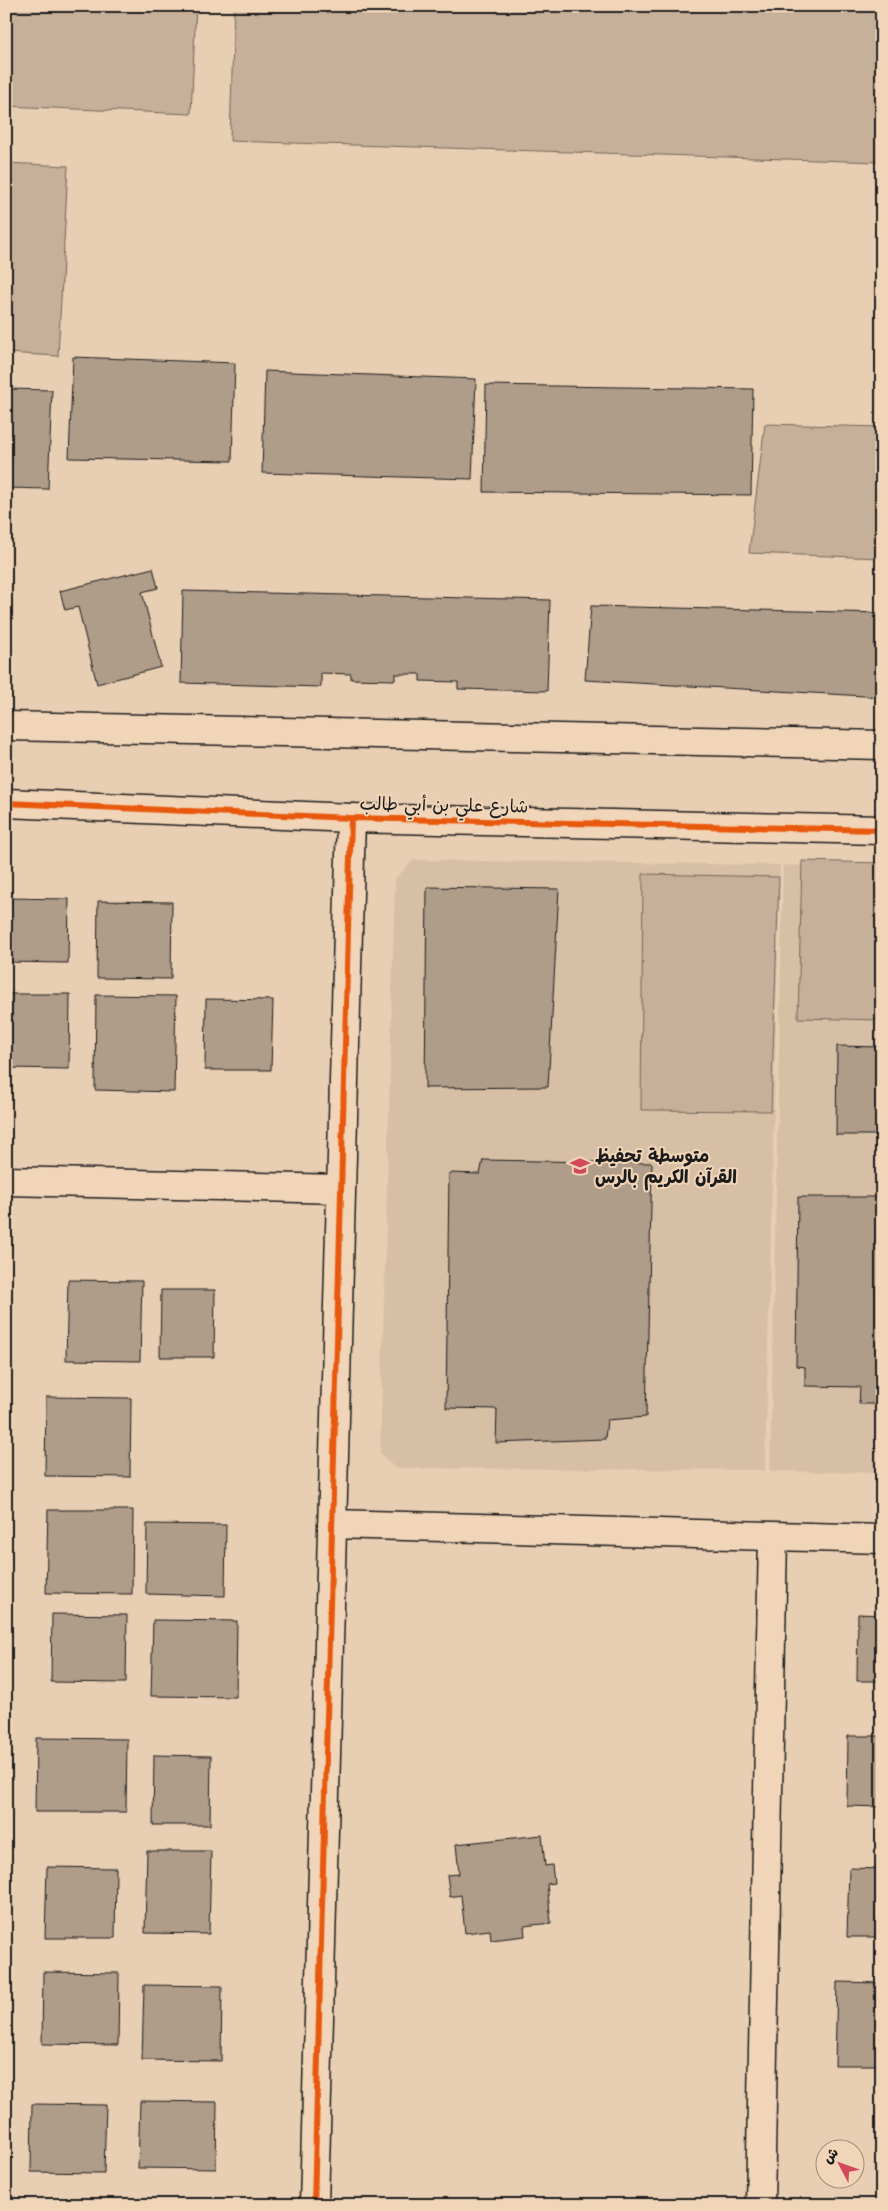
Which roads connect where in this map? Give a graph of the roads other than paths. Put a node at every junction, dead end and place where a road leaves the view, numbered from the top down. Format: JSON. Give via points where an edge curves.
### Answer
{"nodes":[{"id":1,"x":6,"y":726,"type":"edge"},
{"id":2,"x":882,"y":745,"type":"edge"},
{"id":3,"x":6,"y":803,"type":"edge"},
{"id":4,"x":351,"y":818,"type":"junction"},
{"id":5,"x":882,"y":830,"type":"edge"},
{"id":6,"x":6,"y":1181,"type":"edge"},
{"id":7,"x":341,"y":1189,"type":"junction"},
{"id":8,"x":332,"y":1524,"type":"junction"},
{"id":9,"x":773,"y":1536,"type":"junction"},
{"id":10,"x":882,"y":1539,"type":"edge"},
{"id":11,"x":314,"y":2205,"type":"edge"},
{"id":12,"x":760,"y":2205,"type":"edge"}],
"edges":[{"from":1,"to":2,"type":"street"},
{"from":3,"to":4,"type":"street","name":"شارع علي بن أبي طالب"},
{"from":4,"to":5,"type":"street","name":"شارع علي بن أبي طالب"},
{"from":4,"to":7,"type":"street"},
{"from":6,"to":7,"type":"street"},
{"from":7,"to":8,"type":"street"},
{"from":8,"to":9,"type":"street"},
{"from":8,"to":11,"type":"street"},
{"from":9,"to":10,"type":"street"},
{"from":9,"to":12,"type":"street"}]}
